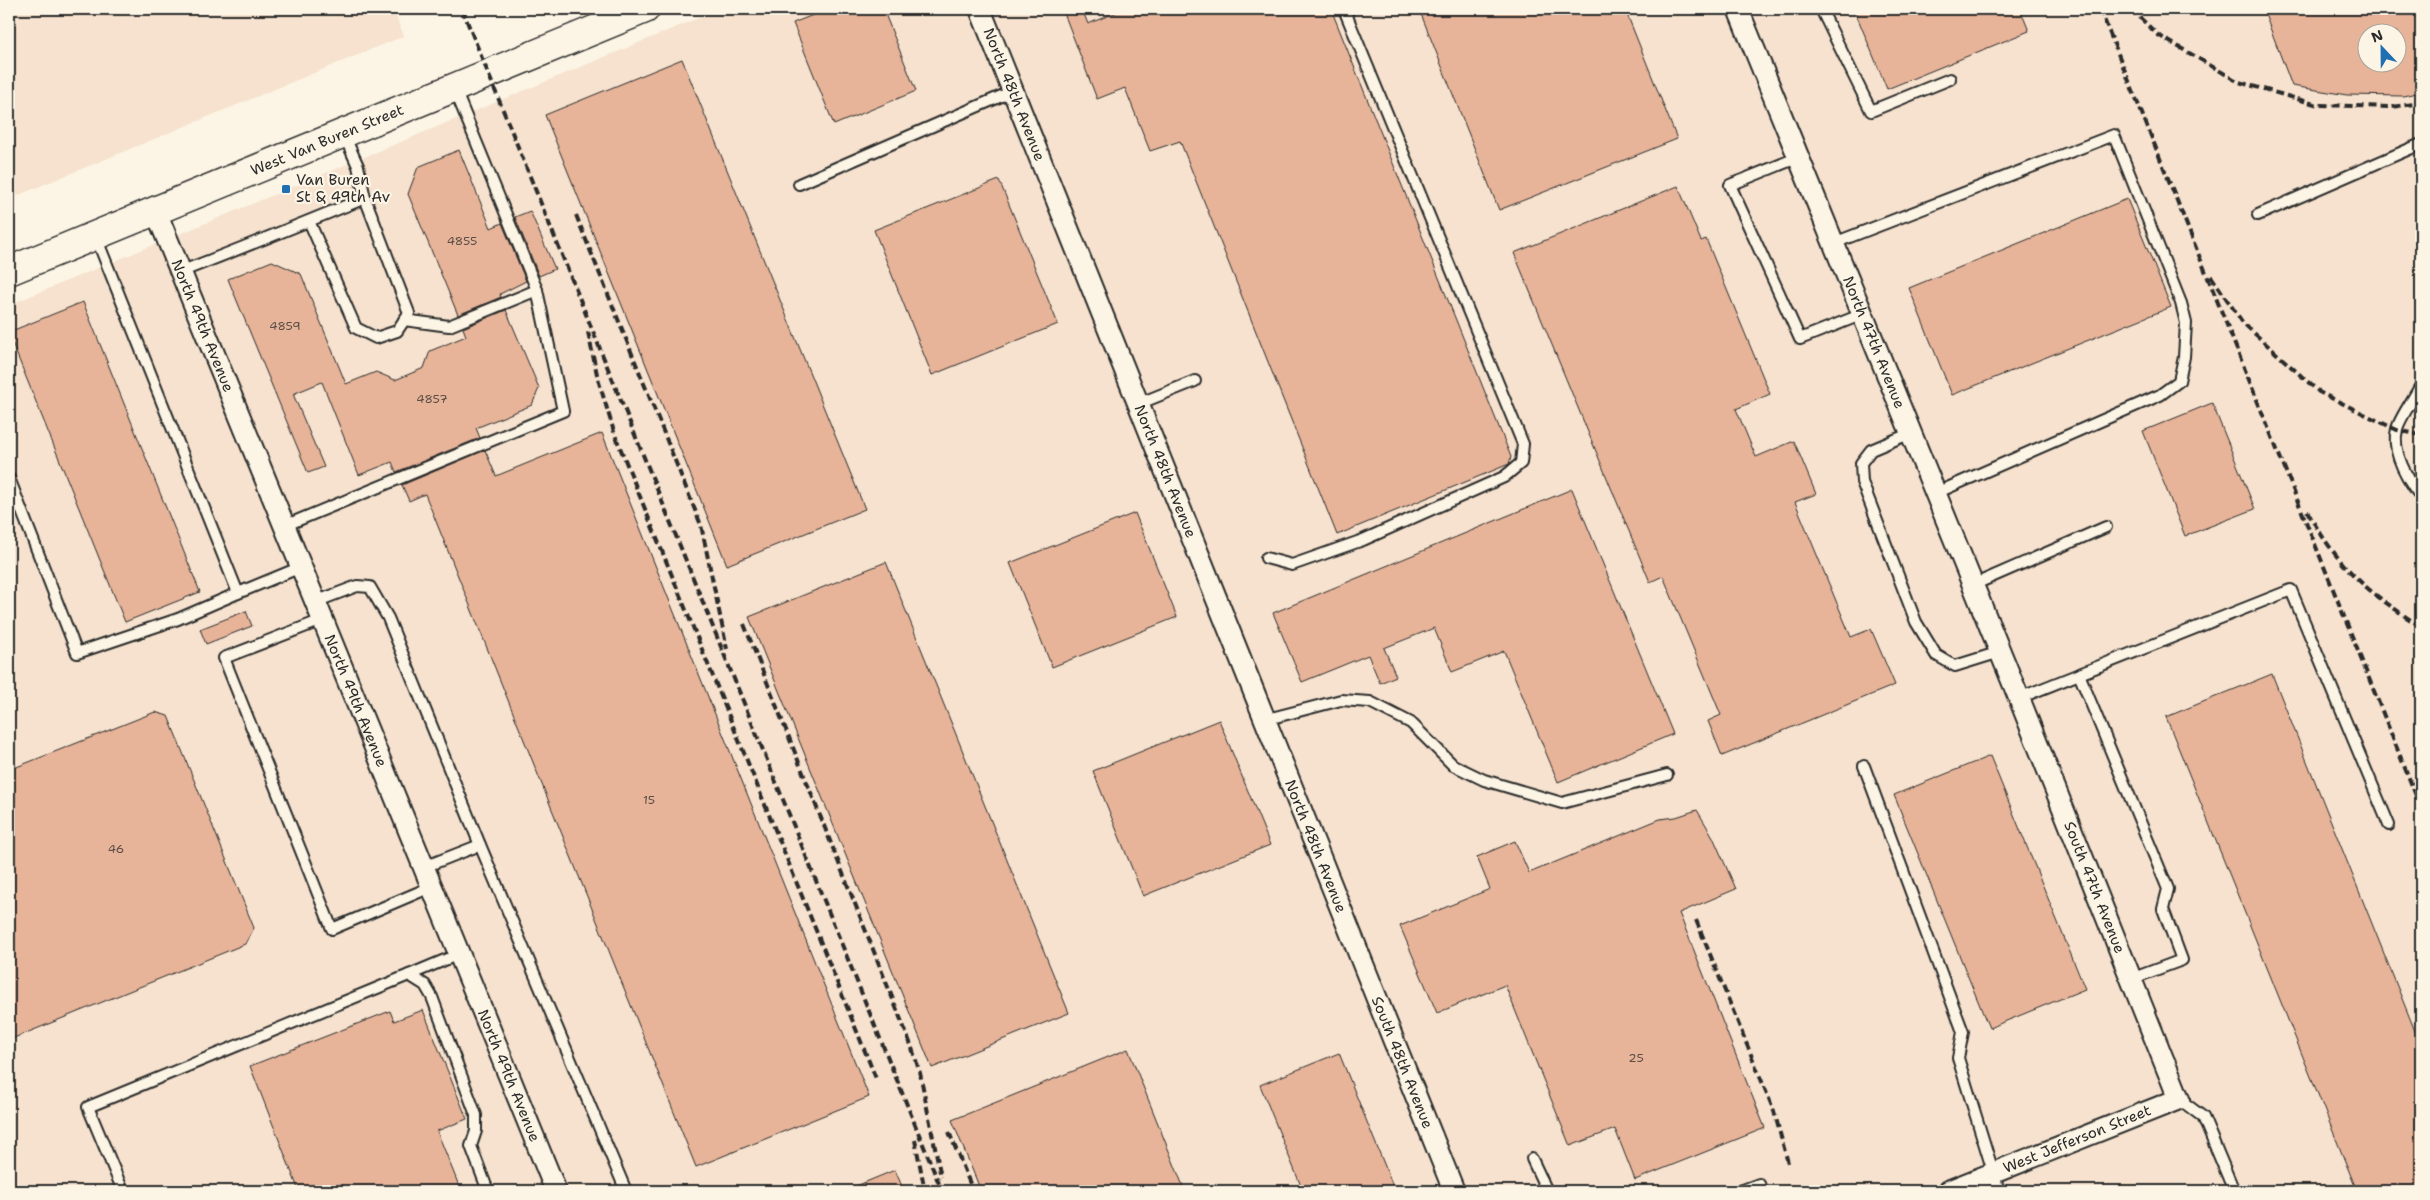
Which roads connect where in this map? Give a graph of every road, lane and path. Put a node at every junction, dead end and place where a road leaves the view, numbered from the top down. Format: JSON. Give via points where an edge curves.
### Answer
{"nodes":[{"id":1,"x":646,"y":9,"type":"edge"},
{"id":2,"x":980,"y":9,"type":"edge"},
{"id":3,"x":1344,"y":9,"type":"edge"},
{"id":4,"x":1738,"y":9,"type":"edge"},
{"id":5,"x":1822,"y":9,"type":"edge"},
{"id":6,"x":1950,"y":78,"type":"dead end"},
{"id":7,"x":455,"y":89,"type":"junction"},
{"id":8,"x":1012,"y":91,"type":"junction"},
{"id":9,"x":343,"y":134,"type":"junction"},
{"id":10,"x":2421,"y":144,"type":"edge"},
{"id":11,"x":1799,"y":157,"type":"junction"},
{"id":12,"x":799,"y":184,"type":"dead end"},
{"id":13,"x":366,"y":198,"type":"junction"},
{"id":14,"x":155,"y":210,"type":"junction"},
{"id":15,"x":2258,"y":215,"type":"dead end"},
{"id":16,"x":309,"y":221,"type":"junction"},
{"id":17,"x":95,"y":234,"type":"junction"},
{"id":18,"x":1834,"y":243,"type":"junction"},
{"id":19,"x":9,"y":271,"type":"edge"},
{"id":20,"x":180,"y":272,"type":"junction"},
{"id":21,"x":537,"y":290,"type":"junction"},
{"id":22,"x":1863,"y":314,"type":"junction"},
{"id":23,"x":404,"y":320,"type":"junction"},
{"id":24,"x":1195,"y":381,"type":"dead end"},
{"id":25,"x":2421,"y":385,"type":"edge"},
{"id":26,"x":1138,"y":404,"type":"junction"},
{"id":27,"x":1911,"y":433,"type":"junction"},
{"id":28,"x":9,"y":478,"type":"edge"},
{"id":29,"x":1936,"y":493,"type":"junction"},
{"id":30,"x":2421,"y":497,"type":"edge"},
{"id":31,"x":284,"y":526,"type":"junction"},
{"id":32,"x":2106,"y":528,"type":"dead end"},
{"id":33,"x":1266,"y":558,"type":"dead end"},
{"id":34,"x":301,"y":567,"type":"junction"},
{"id":35,"x":1973,"y":586,"type":"junction"},
{"id":36,"x":238,"y":593,"type":"junction"},
{"id":37,"x":319,"y":611,"type":"junction"},
{"id":38,"x":2000,"y":652,"type":"junction"},
{"id":39,"x":2079,"y":674,"type":"junction"},
{"id":40,"x":2010,"y":675,"type":"joint"},
{"id":41,"x":2019,"y":698,"type":"junction"},
{"id":42,"x":1264,"y":720,"type":"junction"},
{"id":43,"x":1864,"y":766,"type":"dead end"},
{"id":44,"x":1667,"y":775,"type":"dead end"},
{"id":45,"x":2389,"y":825,"type":"dead end"},
{"id":46,"x":480,"y":845,"type":"junction"},
{"id":47,"x":424,"y":867,"type":"junction"},
{"id":48,"x":432,"y":887,"type":"junction"},
{"id":49,"x":1350,"y":934,"type":"joint"},
{"id":50,"x":459,"y":954,"type":"junction"},
{"id":51,"x":409,"y":975,"type":"junction"},
{"id":52,"x":2131,"y":979,"type":"junction"},
{"id":53,"x":2179,"y":1099,"type":"junction"},
{"id":54,"x":1532,"y":1159,"type":"dead end"},
{"id":55,"x":1996,"y":1182,"type":"edge"},
{"id":56,"x":123,"y":1191,"type":"edge"},
{"id":57,"x":488,"y":1191,"type":"edge"},
{"id":58,"x":556,"y":1191,"type":"edge"},
{"id":59,"x":626,"y":1191,"type":"edge"},
{"id":60,"x":1454,"y":1191,"type":"edge"},
{"id":61,"x":1548,"y":1191,"type":"edge"},
{"id":62,"x":1740,"y":1191,"type":"edge"},
{"id":63,"x":1762,"y":1191,"type":"edge"},
{"id":64,"x":1948,"y":1191,"type":"edge"},
{"id":65,"x":2234,"y":1191,"type":"edge"}],
"edges":[{"from":1,"to":7,"type":"main road","name":"West Van Buren Street"},
{"from":2,"to":8,"type":"street","name":"North 48th Avenue"},
{"from":3,"to":33,"type":"lane","via":[[1523,444],[1521,463],[1504,477],[1363,540],[1292,564]]},
{"from":4,"to":11,"type":"street","name":"North 47th Avenue"},
{"from":5,"to":6,"type":"lane","via":[[1872,111]]},
{"from":7,"to":9,"type":"main road","name":"West Van Buren Street"},
{"from":7,"to":21,"type":"lane"},
{"from":8,"to":12,"type":"lane"},
{"from":8,"to":26,"type":"street","name":"North 48th Avenue"},
{"from":9,"to":13,"type":"lane","via":[[358,166]]},
{"from":9,"to":14,"type":"main road","name":"West Van Buren Street"},
{"from":10,"to":15,"type":"lane"},
{"from":11,"to":18,"type":"street","name":"North 47th Avenue"},
{"from":11,"to":22,"type":"lane","via":[[1730,185],[1800,339]]},
{"from":13,"to":16,"type":"lane"},
{"from":13,"to":23,"type":"lane","via":[[409,312]]},
{"from":14,"to":17,"type":"main road","name":"West Van Buren Street"},
{"from":14,"to":20,"type":"street","name":"North 49th Avenue"},
{"from":16,"to":20,"type":"lane"},
{"from":16,"to":23,"type":"lane","via":[[356,328],[376,338],[397,331]]},
{"from":17,"to":19,"type":"main road","name":"West Van Buren Street"},
{"from":17,"to":36,"type":"lane"},
{"from":18,"to":22,"type":"street","name":"North 47th Avenue"},
{"from":18,"to":29,"type":"lane","via":[[2114,135],[2143,204],[2186,323],[2184,357],[2178,381],[2160,395]]},
{"from":20,"to":31,"type":"street","name":"North 49th Avenue"},
{"from":21,"to":23,"type":"lane","via":[[449,326]]},
{"from":21,"to":31,"type":"lane","via":[[563,411]]},
{"from":22,"to":27,"type":"street","name":"North 47th Avenue"},
{"from":24,"to":26,"type":"lane"},
{"from":25,"to":30,"type":"lane","via":[[2397,430],[2398,455],[2407,479]]},
{"from":26,"to":42,"type":"street","name":"North 48th Avenue"},
{"from":27,"to":29,"type":"street","name":"North 47th Avenue"},
{"from":27,"to":38,"type":"lane","via":[[1871,450],[1861,463],[1862,482],[1916,622],[1936,655],[1955,666]]},
{"from":28,"to":36,"type":"lane","via":[[78,653],[178,619]]},
{"from":29,"to":35,"type":"street","name":"North 47th Avenue"},
{"from":31,"to":34,"type":"street","name":"North 49th Avenue"},
{"from":32,"to":35,"type":"lane"},
{"from":34,"to":36,"type":"lane"},
{"from":34,"to":37,"type":"street","name":"North 49th Avenue"},
{"from":35,"to":38,"type":"street","name":"North 47th Avenue"},
{"from":37,"to":46,"type":"lane","via":[[357,586],[370,587],[379,600]]},
{"from":37,"to":47,"type":"street","name":"North 49th Avenue"},
{"from":37,"to":48,"type":"lane","via":[[224,658],[332,929]]},
{"from":38,"to":40,"type":"street","name":"North 47th Avenue"},
{"from":39,"to":41,"type":"lane"},
{"from":39,"to":45,"type":"lane","via":[[2291,590]]},
{"from":39,"to":52,"type":"lane","via":[[2168,889],[2163,909],[2182,960]]},
{"from":40,"to":41,"type":"street","name":"South 47th Avenue"},
{"from":41,"to":52,"type":"street","name":"South 47th Avenue"},
{"from":42,"to":44,"type":"lane","via":[[1341,700],[1370,702],[1411,723],[1453,765],[1484,780],[1562,803]]},
{"from":42,"to":49,"type":"street","name":"North 48th Avenue"},
{"from":43,"to":55,"type":"lane","via":[[1963,1032],[1958,1058]]},
{"from":46,"to":47,"type":"lane"},
{"from":46,"to":59,"type":"lane"},
{"from":47,"to":48,"type":"street","name":"North 49th Avenue"},
{"from":48,"to":50,"type":"street","name":"North 49th Avenue"},
{"from":49,"to":60,"type":"street","name":"South 48th Avenue"},
{"from":50,"to":51,"type":"lane"},
{"from":50,"to":58,"type":"street","name":"North 49th Avenue"},
{"from":51,"to":56,"type":"lane","via":[[88,1107]]},
{"from":51,"to":57,"type":"lane","via":[[425,985],[432,997],[476,1115],[476,1131],[471,1146]]},
{"from":52,"to":53,"type":"street","name":"South 47th Avenue"},
{"from":53,"to":55,"type":"street","name":"West Jefferson Street"},
{"from":53,"to":65,"type":"lane","via":[[2203,1117]]},
{"from":54,"to":61,"type":"lane"},
{"from":55,"to":64,"type":"street","name":"West Jefferson Street"},
{"from":62,"to":63,"type":"lane","via":[[1758,1184]]}]}
